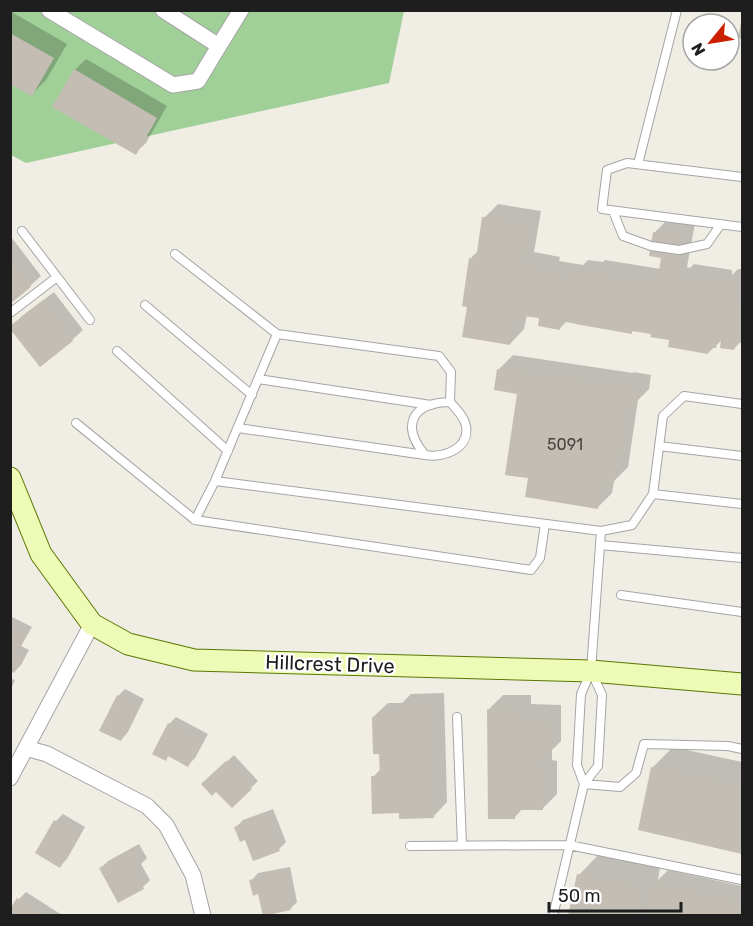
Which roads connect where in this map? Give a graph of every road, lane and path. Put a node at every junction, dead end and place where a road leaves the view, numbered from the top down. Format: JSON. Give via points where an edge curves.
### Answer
{"nodes":[{"id":1,"x":49,"y":10,"type":"edge"},
{"id":2,"x":163,"y":10,"type":"edge"},
{"id":3,"x":241,"y":10,"type":"edge"},
{"id":4,"x":677,"y":10,"type":"edge"},
{"id":5,"x":219,"y":46,"type":"junction"},
{"id":6,"x":638,"y":164,"type":"junction"},
{"id":7,"x":742,"y":177,"type":"edge"},
{"id":8,"x":613,"y":211,"type":"junction"},
{"id":9,"x":721,"y":224,"type":"junction"},
{"id":10,"x":742,"y":227,"type":"edge"},
{"id":11,"x":22,"y":231,"type":"dead end"},
{"id":12,"x":175,"y":254,"type":"dead end"},
{"id":13,"x":57,"y":277,"type":"junction"},
{"id":14,"x":145,"y":305,"type":"dead end"},
{"id":15,"x":10,"y":313,"type":"edge"},
{"id":16,"x":90,"y":320,"type":"dead end"},
{"id":17,"x":278,"y":334,"type":"junction"},
{"id":18,"x":117,"y":351,"type":"dead end"},
{"id":19,"x":258,"y":379,"type":"junction"},
{"id":20,"x":252,"y":395,"type":"junction"},
{"id":21,"x":450,"y":402,"type":"junction"},
{"id":22,"x":742,"y":404,"type":"edge"},
{"id":23,"x":431,"y":405,"type":"junction"},
{"id":24,"x":76,"y":423,"type":"dead end"},
{"id":25,"x":238,"y":428,"type":"junction"},
{"id":26,"x":659,"y":446,"type":"junction"},
{"id":27,"x":228,"y":451,"type":"junction"},
{"id":28,"x":425,"y":455,"type":"junction"},
{"id":29,"x":742,"y":456,"type":"edge"},
{"id":30,"x":10,"y":478,"type":"edge"},
{"id":31,"x":215,"y":481,"type":"junction"},
{"id":32,"x":653,"y":494,"type":"junction"},
{"id":33,"x":742,"y":504,"type":"edge"},
{"id":34,"x":195,"y":520,"type":"junction"},
{"id":35,"x":545,"y":524,"type":"junction"},
{"id":36,"x":601,"y":531,"type":"junction"},
{"id":37,"x":600,"y":545,"type":"junction"},
{"id":38,"x":742,"y":558,"type":"edge"},
{"id":39,"x":621,"y":595,"type":"dead end"},
{"id":40,"x":742,"y":612,"type":"edge"},
{"id":41,"x":92,"y":624,"type":"junction"},
{"id":42,"x":591,"y":671,"type":"junction"},
{"id":43,"x":742,"y":684,"type":"edge"},
{"id":44,"x":457,"y":717,"type":"dead end"},
{"id":45,"x":26,"y":748,"type":"junction"},
{"id":46,"x":742,"y":749,"type":"edge"},
{"id":47,"x":10,"y":778,"type":"edge"},
{"id":48,"x":584,"y":784,"type":"junction"},
{"id":49,"x":462,"y":845,"type":"junction"},
{"id":50,"x":569,"y":845,"type":"junction"},
{"id":51,"x":410,"y":846,"type":"dead end"},
{"id":52,"x":742,"y":880,"type":"edge"},
{"id":53,"x":203,"y":915,"type":"edge"},
{"id":54,"x":553,"y":915,"type":"edge"}],
"edges":[{"from":1,"to":5,"type":"street","via":[[173,85],[198,81]]},
{"from":2,"to":5,"type":"street"},
{"from":3,"to":5,"type":"street"},
{"from":4,"to":6,"type":"lane"},
{"from":6,"to":7,"type":"lane"},
{"from":6,"to":8,"type":"lane","via":[[627,163],[607,170],[602,209]]},
{"from":8,"to":9,"type":"lane"},
{"from":8,"to":9,"type":"lane","via":[[623,236],[679,250],[707,244]]},
{"from":9,"to":10,"type":"lane"},
{"from":11,"to":13,"type":"lane"},
{"from":12,"to":17,"type":"lane"},
{"from":13,"to":15,"type":"lane"},
{"from":13,"to":16,"type":"lane"},
{"from":14,"to":20,"type":"lane"},
{"from":17,"to":19,"type":"lane"},
{"from":17,"to":21,"type":"lane","via":[[439,356],[451,372]]},
{"from":18,"to":27,"type":"lane"},
{"from":19,"to":20,"type":"lane"},
{"from":19,"to":23,"type":"lane"},
{"from":20,"to":25,"type":"lane"},
{"from":21,"to":23,"type":"lane"},
{"from":21,"to":28,"type":"lane","via":[[463,418],[465,437],[443,456]]},
{"from":22,"to":26,"type":"lane","via":[[684,396],[663,416]]},
{"from":23,"to":28,"type":"lane","via":[[411,421],[412,435]]},
{"from":24,"to":34,"type":"lane"},
{"from":25,"to":27,"type":"lane"},
{"from":25,"to":28,"type":"lane"},
{"from":26,"to":29,"type":"lane"},
{"from":26,"to":32,"type":"lane"},
{"from":27,"to":31,"type":"lane"},
{"from":30,"to":41,"type":"street","name":"Hillcrest Drive","via":[[41,554]]},
{"from":31,"to":34,"type":"lane"},
{"from":31,"to":35,"type":"lane"},
{"from":32,"to":33,"type":"lane"},
{"from":32,"to":36,"type":"lane","via":[[632,525]]},
{"from":34,"to":35,"type":"lane","via":[[531,570],[540,558]]},
{"from":35,"to":36,"type":"lane"},
{"from":36,"to":37,"type":"lane"},
{"from":37,"to":38,"type":"lane"},
{"from":37,"to":42,"type":"lane"},
{"from":39,"to":40,"type":"lane"},
{"from":41,"to":42,"type":"street","name":"Hillcrest Drive","via":[[128,644],[194,660]]},
{"from":41,"to":45,"type":"street"},
{"from":42,"to":43,"type":"street","name":"Hillcrest Drive"},
{"from":42,"to":48,"type":"lane","via":[[581,694],[577,765]]},
{"from":42,"to":48,"type":"lane","via":[[602,695],[598,766]]},
{"from":44,"to":49,"type":"lane"},
{"from":45,"to":47,"type":"street"},
{"from":45,"to":53,"type":"street","via":[[46,754],[147,806],[166,825],[193,874]]},
{"from":46,"to":48,"type":"lane","via":[[644,744],[636,773],[620,788]]},
{"from":48,"to":50,"type":"lane"},
{"from":49,"to":50,"type":"lane"},
{"from":49,"to":51,"type":"lane"},
{"from":50,"to":52,"type":"lane"},
{"from":50,"to":54,"type":"lane"}]}
